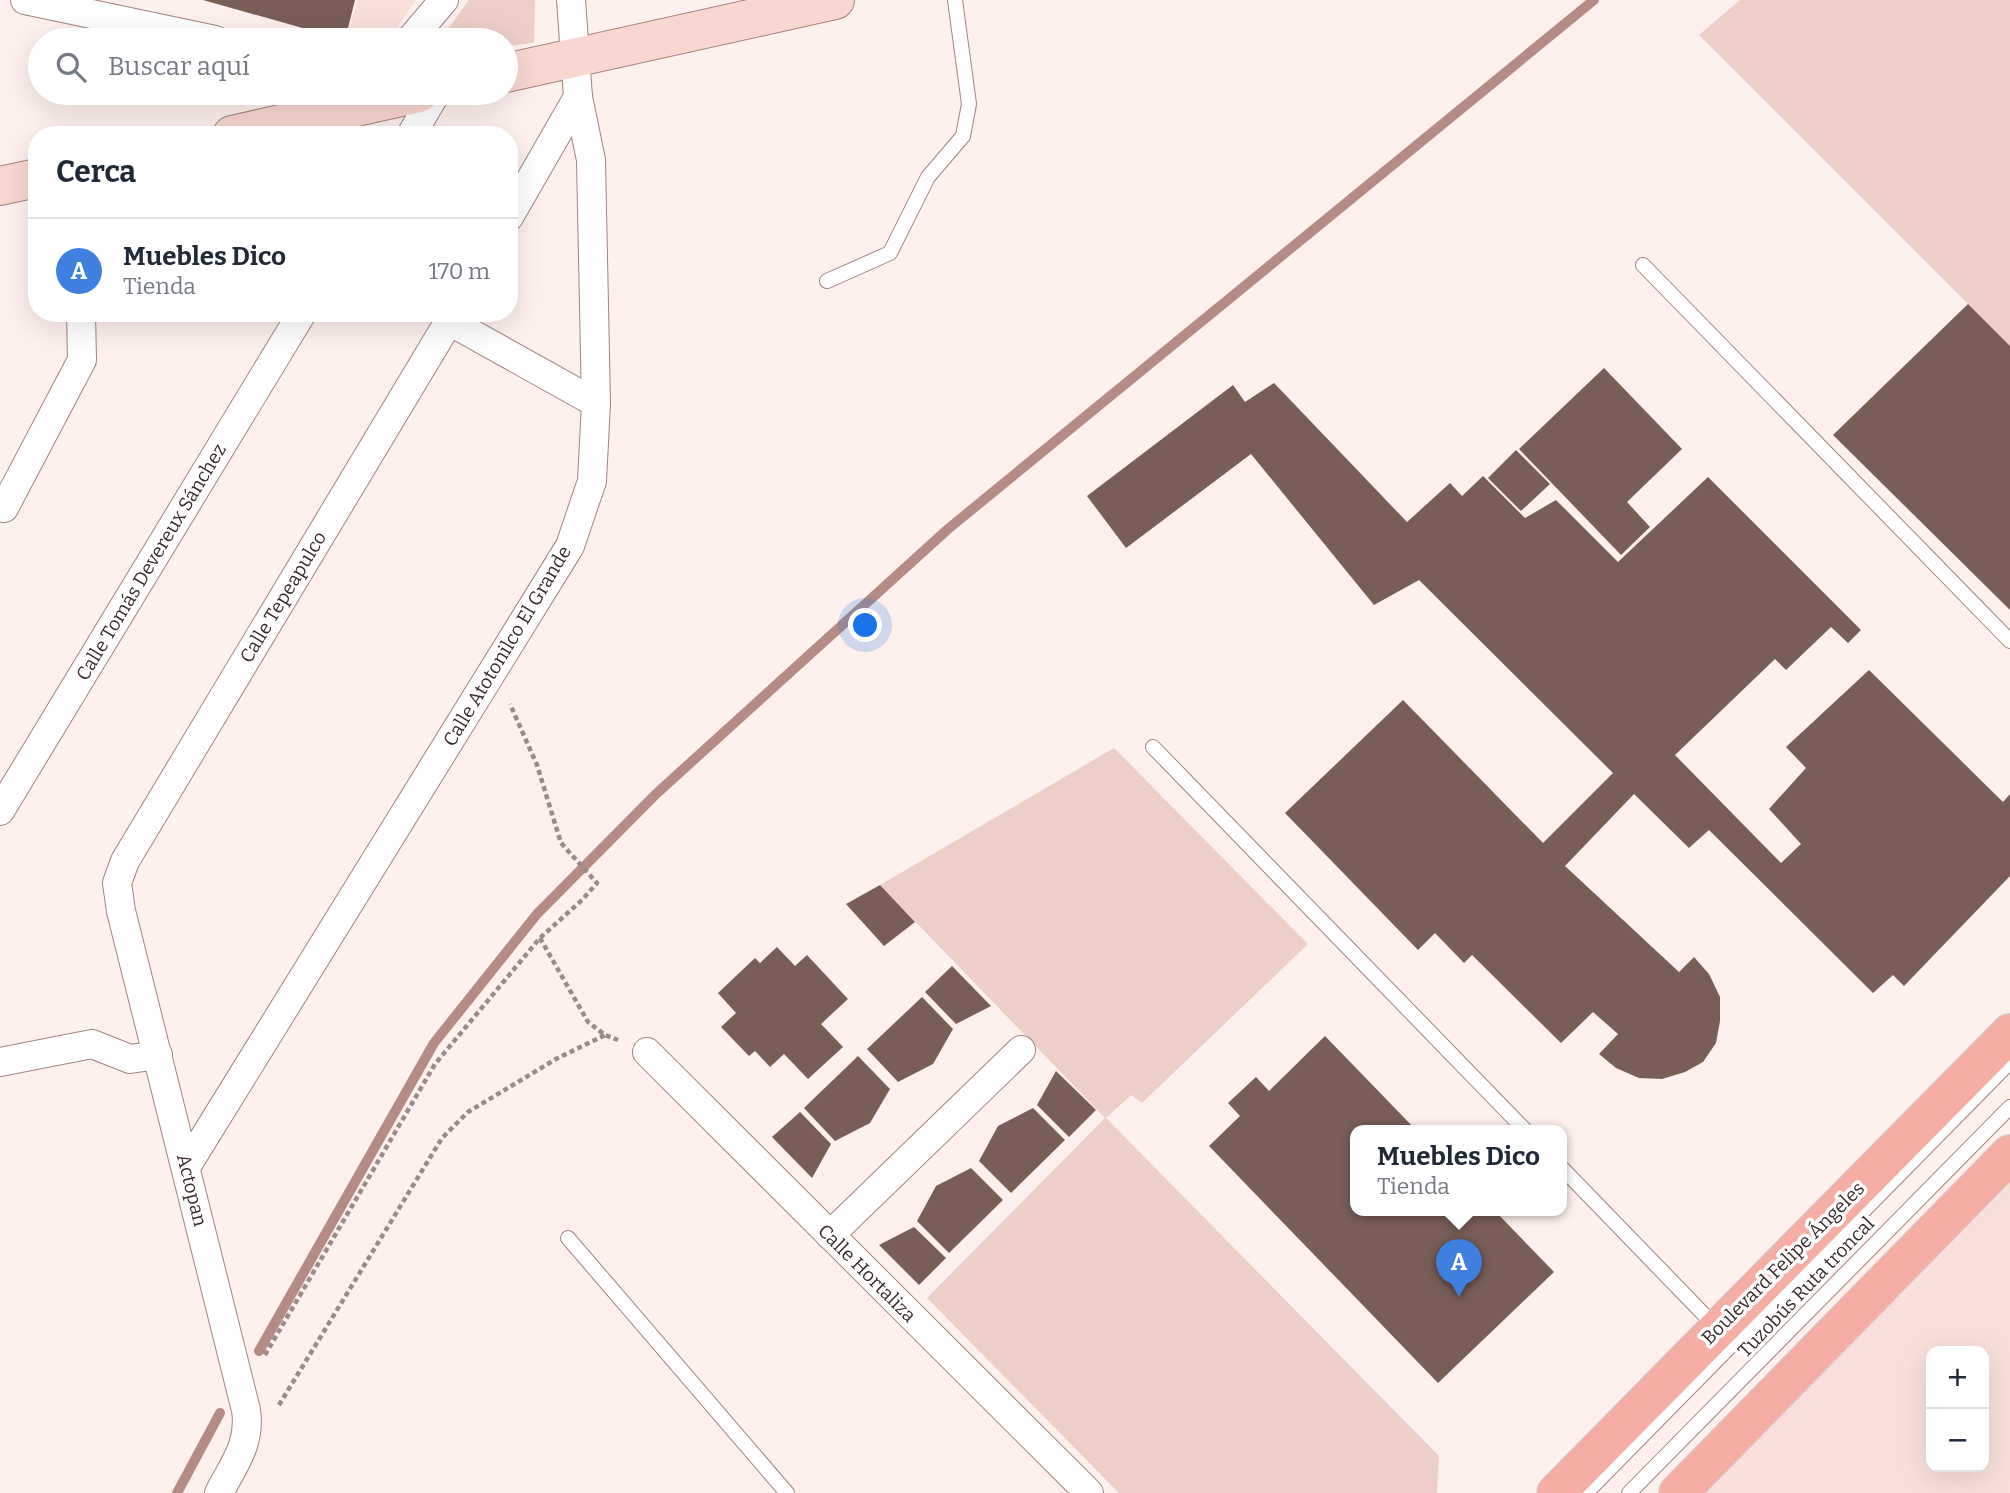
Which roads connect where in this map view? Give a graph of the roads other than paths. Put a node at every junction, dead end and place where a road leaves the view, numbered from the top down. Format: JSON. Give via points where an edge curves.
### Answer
{"nodes":[{"id":1,"x":25,"y":0,"type":"edge"},
{"id":2,"x":444,"y":0,"type":"edge"},
{"id":3,"x":571,"y":0,"type":"edge"},
{"id":4,"x":835,"y":0,"type":"edge"},
{"id":5,"x":955,"y":0,"type":"edge"},
{"id":6,"x":158,"y":28,"type":"edge"},
{"id":7,"x":420,"y":28,"type":"edge"},
{"id":8,"x":573,"y":58,"type":"junction"},
{"id":9,"x":518,"y":70,"type":"edge"},
{"id":10,"x":578,"y":97,"type":"junction"},
{"id":11,"x":366,"y":105,"type":"edge"},
{"id":12,"x":429,"y":105,"type":"edge"},
{"id":13,"x":272,"y":126,"type":"edge"},
{"id":14,"x":416,"y":126,"type":"edge"},
{"id":15,"x":28,"y":180,"type":"edge"},
{"id":16,"x":0,"y":186,"type":"edge"},
{"id":17,"x":518,"y":201,"type":"edge"},
{"id":18,"x":1643,"y":265,"type":"dead end"},
{"id":19,"x":827,"y":281,"type":"dead end"},
{"id":20,"x":81,"y":322,"type":"edge"},
{"id":21,"x":297,"y":322,"type":"edge"},
{"id":22,"x":449,"y":322,"type":"edge"},
{"id":23,"x":460,"y":322,"type":"edge"},
{"id":24,"x":596,"y":403,"type":"junction"},
{"id":25,"x":4,"y":508,"type":"dead end"},
{"id":26,"x":2010,"y":641,"type":"edge"},
{"id":27,"x":1153,"y":747,"type":"dead end"},
{"id":28,"x":0,"y":811,"type":"edge"},
{"id":29,"x":117,"y":883,"type":"joint"},
{"id":30,"x":2010,"y":1033,"type":"edge"},
{"id":31,"x":1021,"y":1050,"type":"dead end"},
{"id":32,"x":647,"y":1052,"type":"road end"},
{"id":33,"x":158,"y":1055,"type":"junction"},
{"id":34,"x":0,"y":1062,"type":"edge"},
{"id":35,"x":2010,"y":1062,"type":"edge"},
{"id":36,"x":2010,"y":1107,"type":"edge"},
{"id":37,"x":1520,"y":1125,"type":"edge"},
{"id":38,"x":2010,"y":1154,"type":"edge"},
{"id":39,"x":186,"y":1167,"type":"junction"},
{"id":40,"x":1567,"y":1173,"type":"edge"},
{"id":41,"x":830,"y":1235,"type":"junction"},
{"id":42,"x":568,"y":1238,"type":"dead end"},
{"id":43,"x":1718,"y":1329,"type":"junction"},
{"id":44,"x":219,"y":1493,"type":"edge"},
{"id":45,"x":788,"y":1493,"type":"edge"},
{"id":46,"x":1089,"y":1493,"type":"edge"},
{"id":47,"x":1556,"y":1493,"type":"edge"},
{"id":48,"x":1586,"y":1493,"type":"edge"},
{"id":49,"x":1629,"y":1493,"type":"edge"},
{"id":50,"x":1678,"y":1493,"type":"edge"}],
"edges":[{"from":1,"to":6,"type":"street"},
{"from":2,"to":7,"type":"street"},
{"from":3,"to":8,"type":"street","name":"Calle Atotonilco El Grande"},
{"from":4,"to":8,"type":"street"},
{"from":5,"to":19,"type":"lane","via":[[969,104],[962,136],[928,177],[890,253]]},
{"from":8,"to":9,"type":"street"},
{"from":8,"to":10,"type":"street","name":"Calle Atotonilco El Grande"},
{"from":10,"to":17,"type":"street"},
{"from":10,"to":24,"type":"street","name":"Calle Atotonilco El Grande","via":[[591,160]]},
{"from":11,"to":13,"type":"street"},
{"from":12,"to":14,"type":"street"},
{"from":15,"to":16,"type":"street"},
{"from":18,"to":26,"type":"lane"},
{"from":20,"to":25,"type":"street","via":[[82,360]]},
{"from":21,"to":28,"type":"street","name":"Calle Tomás Devereux Sánchez"},
{"from":22,"to":29,"type":"street","name":"Calle Tepeapulco","via":[[125,861]]},
{"from":23,"to":24,"type":"street"},
{"from":24,"to":39,"type":"street","name":"Calle Atotonilco El Grande","via":[[592,481],[570,546]]},
{"from":27,"to":37,"type":"lane"},
{"from":29,"to":33,"type":"street","name":"Actopan"},
{"from":30,"to":43,"type":"main road","name":"Boulevard Felipe Ángeles"},
{"from":31,"to":41,"type":"street"},
{"from":32,"to":41,"type":"street","name":"Calle Hortaliza"},
{"from":33,"to":34,"type":"street","via":[[130,1059],[92,1044]]},
{"from":33,"to":39,"type":"street","name":"Actopan"},
{"from":35,"to":48,"type":"lane","name":"Tuzobús Ruta troncal"},
{"from":36,"to":49,"type":"lane","name":"Tuzobús Ruta troncal"},
{"from":38,"to":50,"type":"main road"},
{"from":39,"to":44,"type":"street","name":"Actopan","via":[[249,1429]]},
{"from":40,"to":43,"type":"lane"},
{"from":41,"to":46,"type":"street","name":"Calle Hortaliza"},
{"from":42,"to":45,"type":"lane"},
{"from":43,"to":47,"type":"main road","name":"Boulevard Felipe Ángeles"}]}
